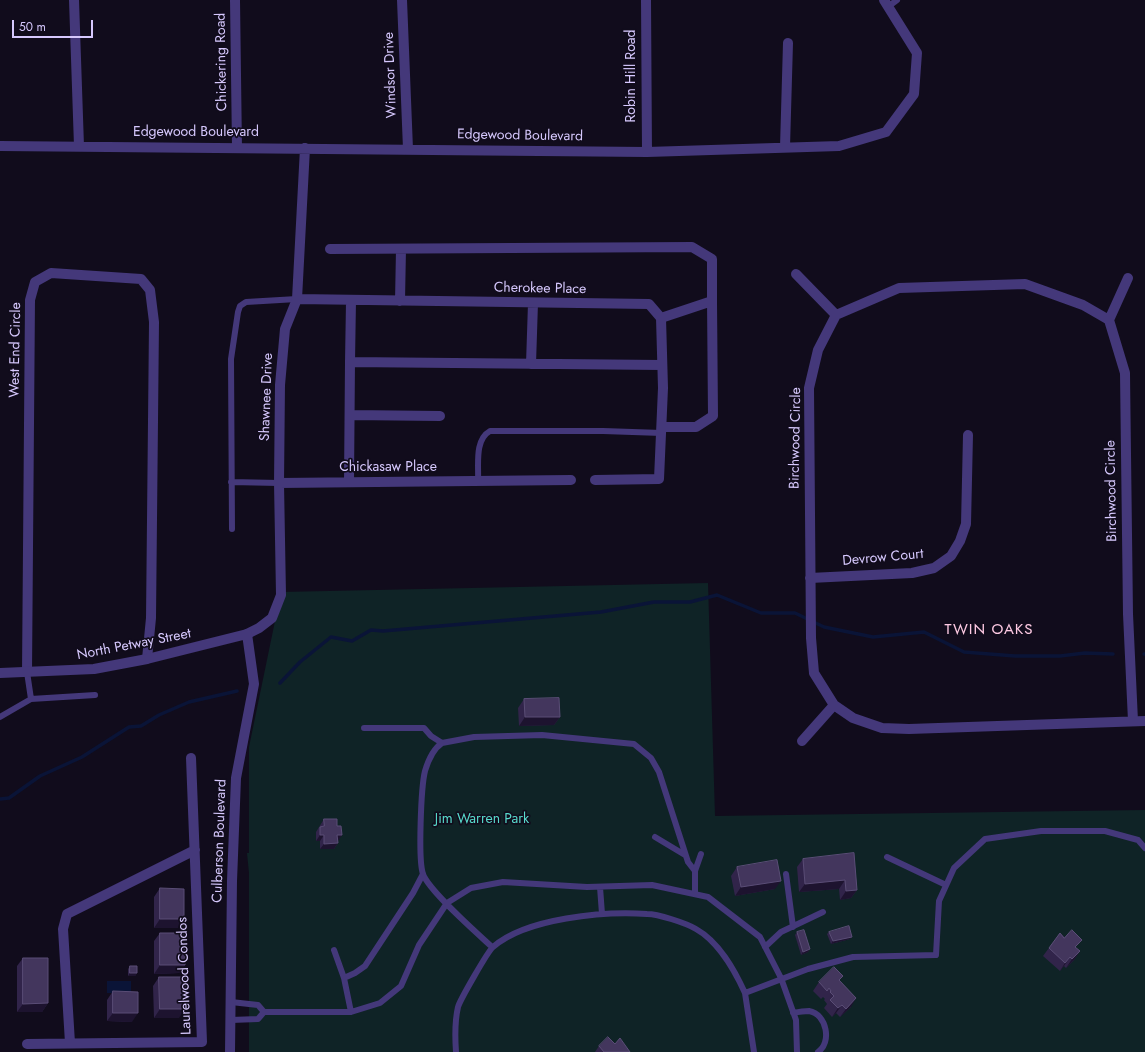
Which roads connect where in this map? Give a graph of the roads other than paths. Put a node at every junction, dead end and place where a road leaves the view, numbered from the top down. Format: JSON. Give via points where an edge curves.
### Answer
{"nodes":[{"id":1,"x":74,"y":0,"type":"edge"},
{"id":2,"x":235,"y":0,"type":"edge"},
{"id":3,"x":402,"y":0,"type":"edge"},
{"id":4,"x":646,"y":0,"type":"edge"},
{"id":5,"x":890,"y":2,"type":"edge"},
{"id":6,"x":788,"y":42,"type":"dead end"},
{"id":7,"x":0,"y":146,"type":"edge"},
{"id":8,"x":79,"y":146,"type":"junction"},
{"id":9,"x":237,"y":148,"type":"junction"},
{"id":10,"x":305,"y":148,"type":"junction"},
{"id":11,"x":785,"y":148,"type":"junction"},
{"id":12,"x":408,"y":149,"type":"junction"},
{"id":13,"x":647,"y":152,"type":"junction"},
{"id":14,"x":401,"y":249,"type":"junction"},
{"id":15,"x":330,"y":250,"type":"dead end"},
{"id":16,"x":796,"y":274,"type":"dead end"},
{"id":17,"x":1128,"y":278,"type":"dead end"},
{"id":18,"x":297,"y":299,"type":"junction"},
{"id":19,"x":351,"y":301,"type":"junction"},
{"id":20,"x":400,"y":301,"type":"junction"},
{"id":21,"x":712,"y":301,"type":"junction"},
{"id":22,"x":533,"y":302,"type":"junction"},
{"id":23,"x":836,"y":315,"type":"junction"},
{"id":24,"x":661,"y":318,"type":"junction"},
{"id":25,"x":1109,"y":320,"type":"junction"},
{"id":26,"x":350,"y":362,"type":"junction"},
{"id":27,"x":531,"y":364,"type":"junction"},
{"id":28,"x":662,"y":365,"type":"junction"},
{"id":29,"x":350,"y":415,"type":"junction"},
{"id":30,"x":440,"y":416,"type":"dead end"},
{"id":31,"x":662,"y":430,"type":"junction"},
{"id":32,"x":968,"y":435,"type":"dead end"},
{"id":33,"x":571,"y":480,"type":"dead end"},
{"id":34,"x":595,"y":480,"type":"dead end"},
{"id":35,"x":232,"y":482,"type":"junction"},
{"id":36,"x":349,"y":482,"type":"junction"},
{"id":37,"x":478,"y":482,"type":"junction"},
{"id":38,"x":279,"y":483,"type":"junction"},
{"id":39,"x":232,"y":529,"type":"dead end"},
{"id":40,"x":810,"y":578,"type":"junction"},
{"id":41,"x":247,"y":634,"type":"junction"},
{"id":42,"x":147,"y":659,"type":"junction"},
{"id":43,"x":26,"y":672,"type":"junction"},
{"id":44,"x":0,"y":673,"type":"edge"},
{"id":45,"x":95,"y":695,"type":"dead end"},
{"id":46,"x":31,"y":699,"type":"junction"},
{"id":47,"x":834,"y":705,"type":"junction"},
{"id":48,"x":0,"y":717,"type":"edge"},
{"id":49,"x":1133,"y":721,"type":"junction"},
{"id":50,"x":1145,"y":721,"type":"edge"},
{"id":51,"x":364,"y":728,"type":"dead end"},
{"id":52,"x":802,"y":741,"type":"dead end"},
{"id":53,"x":442,"y":742,"type":"junction"},
{"id":54,"x":191,"y":758,"type":"dead end"},
{"id":55,"x":655,"y":837,"type":"dead end"},
{"id":56,"x":1145,"y":848,"type":"edge"},
{"id":57,"x":195,"y":850,"type":"junction"},
{"id":58,"x":701,"y":854,"type":"dead end"},
{"id":59,"x":685,"y":855,"type":"junction"},
{"id":60,"x":887,"y":856,"type":"dead end"},
{"id":61,"x":695,"y":871,"type":"junction"},
{"id":62,"x":423,"y":874,"type":"junction"},
{"id":63,"x":786,"y":874,"type":"dead end"},
{"id":64,"x":946,"y":885,"type":"junction"},
{"id":65,"x":600,"y":887,"type":"junction"},
{"id":66,"x":695,"y":894,"type":"junction"},
{"id":67,"x":447,"y":904,"type":"junction"},
{"id":68,"x":823,"y":912,"type":"dead end"},
{"id":69,"x":602,"y":914,"type":"junction"},
{"id":70,"x":793,"y":926,"type":"junction"},
{"id":71,"x":492,"y":947,"type":"junction"},
{"id":72,"x":765,"y":947,"type":"junction"},
{"id":73,"x":334,"y":950,"type":"dead end"},
{"id":74,"x":344,"y":978,"type":"junction"},
{"id":75,"x":781,"y":978,"type":"junction"},
{"id":76,"x":745,"y":993,"type":"junction"},
{"id":77,"x":231,"y":1002,"type":"junction"},
{"id":78,"x":264,"y":1012,"type":"junction"},
{"id":79,"x":351,"y":1012,"type":"junction"},
{"id":80,"x":793,"y":1013,"type":"junction"},
{"id":81,"x":231,"y":1020,"type":"junction"},
{"id":82,"x":70,"y":1043,"type":"junction"},
{"id":83,"x":27,"y":1044,"type":"dead end"},
{"id":84,"x":118,"y":1047,"type":"edge"},
{"id":85,"x":230,"y":1052,"type":"edge"},
{"id":86,"x":456,"y":1052,"type":"edge"},
{"id":87,"x":754,"y":1052,"type":"edge"},
{"id":88,"x":797,"y":1052,"type":"edge"},
{"id":89,"x":818,"y":1052,"type":"edge"}],
"edges":[{"from":1,"to":8,"type":"street"},
{"from":2,"to":9,"type":"street","name":"Chickering Road"},
{"from":3,"to":12,"type":"street","name":"Windsor Drive"},
{"from":4,"to":13,"type":"street","name":"Robin Hill Road"},
{"from":5,"to":11,"type":"street","name":"Edgewood Boulevard","via":[[917,53],[914,94],[891,126],[886,132],[839,146]]},
{"from":6,"to":11,"type":"street"},
{"from":7,"to":8,"type":"street","name":"Edgewood Boulevard"},
{"from":8,"to":9,"type":"street","name":"Edgewood Boulevard"},
{"from":9,"to":10,"type":"street","name":"Edgewood Boulevard"},
{"from":10,"to":12,"type":"street","name":"Edgewood Boulevard"},
{"from":10,"to":18,"type":"street","name":"Shawnee Drive"},
{"from":11,"to":13,"type":"street","name":"Edgewood Boulevard"},
{"from":12,"to":13,"type":"street","name":"Edgewood Boulevard"},
{"from":14,"to":15,"type":"street"},
{"from":14,"to":20,"type":"street"},
{"from":14,"to":21,"type":"street","via":[[692,247],[712,259]]},
{"from":16,"to":23,"type":"street"},
{"from":17,"to":25,"type":"street"},
{"from":18,"to":19,"type":"street","name":"Cherokee Place"},
{"from":18,"to":35,"type":"lane","via":[[246,302],[240,306],[231,359]]},
{"from":18,"to":38,"type":"street","name":"Shawnee Drive","via":[[284,329],[280,385]]},
{"from":19,"to":20,"type":"street","name":"Cherokee Place"},
{"from":19,"to":26,"type":"street"},
{"from":20,"to":22,"type":"street","name":"Cherokee Place"},
{"from":21,"to":24,"type":"street"},
{"from":21,"to":31,"type":"street","via":[[713,416],[696,427]]},
{"from":22,"to":24,"type":"street","name":"Cherokee Place","via":[[649,304]]},
{"from":22,"to":27,"type":"street"},
{"from":23,"to":25,"type":"street","via":[[899,288],[1025,284],[1083,305]]},
{"from":23,"to":40,"type":"street","name":"Birchwood Circle","via":[[818,350],[809,388]]},
{"from":24,"to":28,"type":"street"},
{"from":25,"to":49,"type":"street","name":"Birchwood Circle","via":[[1125,373],[1128,614]]},
{"from":26,"to":27,"type":"street"},
{"from":26,"to":29,"type":"street"},
{"from":27,"to":28,"type":"street"},
{"from":28,"to":31,"type":"street"},
{"from":29,"to":30,"type":"street"},
{"from":29,"to":36,"type":"street"},
{"from":31,"to":34,"type":"street","via":[[659,479]]},
{"from":31,"to":37,"type":"lane","via":[[490,431],[483,435],[480,442]]},
{"from":32,"to":40,"type":"street","name":"Devrow Court","via":[[966,524],[960,542],[951,556],[934,568],[912,573]]},
{"from":33,"to":37,"type":"street","name":"Chickasaw Place"},
{"from":35,"to":38,"type":"lane"},
{"from":35,"to":39,"type":"lane"},
{"from":36,"to":37,"type":"street","name":"Chickasaw Place"},
{"from":36,"to":38,"type":"street","name":"Chickasaw Place"},
{"from":38,"to":41,"type":"street","name":"Shawnee Drive","via":[[281,595],[272,618]]},
{"from":40,"to":47,"type":"street","name":"Birchwood Circle","via":[[810,638],[814,673]]},
{"from":41,"to":42,"type":"street","name":"North Petway Street"},
{"from":41,"to":77,"type":"street","name":"Culberson Boulevard","via":[[254,684],[236,778]]},
{"from":42,"to":43,"type":"street","name":"North Petway Street","via":[[94,669]]},
{"from":42,"to":43,"type":"street","name":"West End Circle","via":[[151,618],[154,322],[150,290],[141,279],[51,273],[35,282],[30,300]]},
{"from":43,"to":44,"type":"street","name":"North Petway Street"},
{"from":43,"to":46,"type":"lane"},
{"from":45,"to":46,"type":"lane"},
{"from":46,"to":48,"type":"lane"},
{"from":47,"to":49,"type":"street","name":"Birchwood Circle","via":[[853,718],[882,728]]},
{"from":47,"to":52,"type":"street"},
{"from":49,"to":50,"type":"street","name":"Birchwood Circle"},
{"from":51,"to":53,"type":"lane","via":[[424,728],[431,736]]},
{"from":53,"to":59,"type":"lane","via":[[542,735],[634,744],[651,758],[659,772]]},
{"from":53,"to":62,"type":"lane","via":[[430,757],[425,772]]},
{"from":54,"to":57,"type":"street","name":"Laurelwood Condos"},
{"from":55,"to":59,"type":"lane"},
{"from":56,"to":64,"type":"lane","via":[[1138,840],[1105,831],[1040,831],[985,839],[954,868]]},
{"from":57,"to":82,"type":"street","via":[[67,914],[63,929]]},
{"from":57,"to":84,"type":"street","name":"Laurelwood Condos","via":[[202,1042]]},
{"from":58,"to":61,"type":"lane"},
{"from":59,"to":61,"type":"lane"},
{"from":60,"to":64,"type":"lane"},
{"from":61,"to":66,"type":"lane"},
{"from":62,"to":67,"type":"lane"},
{"from":62,"to":74,"type":"lane","via":[[365,966]]},
{"from":63,"to":70,"type":"lane"},
{"from":64,"to":75,"type":"lane","via":[[939,901],[936,955],[853,957]]},
{"from":65,"to":66,"type":"lane","via":[[652,885]]},
{"from":65,"to":67,"type":"lane","via":[[503,882],[471,888]]},
{"from":65,"to":69,"type":"lane"},
{"from":66,"to":72,"type":"lane","via":[[708,897],[760,937]]},
{"from":67,"to":71,"type":"lane"},
{"from":67,"to":79,"type":"lane","via":[[419,945],[401,986],[380,1003]]},
{"from":68,"to":70,"type":"lane"},
{"from":69,"to":71,"type":"lane","via":[[545,922],[513,934]]},
{"from":69,"to":76,"type":"lane","via":[[648,914],[696,929],[715,944],[736,974]]},
{"from":70,"to":72,"type":"lane","via":[[781,932]]},
{"from":71,"to":86,"type":"lane","via":[[458,1006]]},
{"from":72,"to":75,"type":"lane"},
{"from":73,"to":74,"type":"lane"},
{"from":74,"to":79,"type":"lane"},
{"from":75,"to":76,"type":"lane"},
{"from":75,"to":80,"type":"lane"},
{"from":76,"to":87,"type":"lane"},
{"from":77,"to":78,"type":"lane","via":[[258,1005]]},
{"from":77,"to":81,"type":"street","name":"Culberson Boulevard"},
{"from":78,"to":79,"type":"lane"},
{"from":78,"to":81,"type":"lane","via":[[258,1019]]},
{"from":80,"to":88,"type":"lane","via":[[796,1020]]},
{"from":80,"to":89,"type":"lane","via":[[810,1011],[824,1024],[825,1044]]},
{"from":81,"to":85,"type":"street","name":"Culberson Boulevard"},
{"from":82,"to":83,"type":"street","name":"Laurelwood Condos"},
{"from":82,"to":84,"type":"street","name":"Laurelwood Condos"}]}
